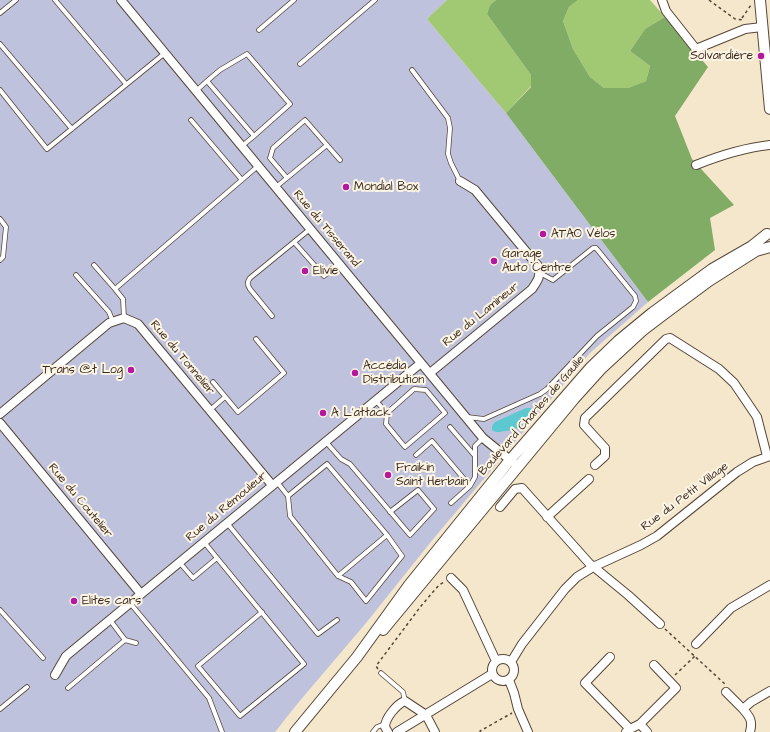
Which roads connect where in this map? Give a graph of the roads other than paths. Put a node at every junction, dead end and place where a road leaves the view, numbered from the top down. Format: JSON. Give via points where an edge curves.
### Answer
{"nodes":[{"id":1,"x":16,"y":0,"type":"edge"},
{"id":2,"x":56,"y":0,"type":"edge"},
{"id":3,"x":121,"y":0,"type":"edge"},
{"id":4,"x":294,"y":0,"type":"edge"},
{"id":5,"x":375,"y":0,"type":"edge"},
{"id":6,"x":662,"y":0,"type":"edge"},
{"id":7,"x":756,"y":2,"type":"edge"},
{"id":8,"x":0,"y":13,"type":"edge"},
{"id":9,"x":762,"y":27,"type":"junction"},
{"id":10,"x":258,"y":30,"type":"dead end"},
{"id":11,"x":0,"y":44,"type":"edge"},
{"id":12,"x":164,"y":53,"type":"junction"},
{"id":13,"x":300,"y":64,"type":"dead end"},
{"id":14,"x":412,"y":70,"type":"dead end"},
{"id":15,"x":207,"y":81,"type":"junction"},
{"id":16,"x":126,"y":84,"type":"junction"},
{"id":17,"x":0,"y":90,"type":"edge"},
{"id":18,"x":196,"y":91,"type":"junction"},
{"id":19,"x":770,"y":109,"type":"edge"},
{"id":20,"x":191,"y":120,"type":"dead end"},
{"id":21,"x":72,"y":129,"type":"junction"},
{"id":22,"x":254,"y":136,"type":"junction"},
{"id":23,"x":327,"y":145,"type":"junction"},
{"id":24,"x":770,"y":145,"type":"edge"},
{"id":25,"x":242,"y":146,"type":"junction"},
{"id":26,"x":340,"y":160,"type":"dead end"},
{"id":27,"x":696,"y":164,"type":"dead end"},
{"id":28,"x":258,"y":166,"type":"junction"},
{"id":29,"x":287,"y":178,"type":"junction"},
{"id":30,"x":242,"y":180,"type":"junction"},
{"id":31,"x":460,"y":181,"type":"joint"},
{"id":32,"x":276,"y":187,"type":"junction"},
{"id":33,"x":0,"y":219,"type":"edge"},
{"id":34,"x":310,"y":229,"type":"junction"},
{"id":35,"x":769,"y":234,"type":"edge"},
{"id":36,"x":294,"y":242,"type":"junction"},
{"id":37,"x":770,"y":247,"type":"edge"},
{"id":38,"x":0,"y":260,"type":"edge"},
{"id":39,"x":339,"y":263,"type":"junction"},
{"id":40,"x":94,"y":265,"type":"dead end"},
{"id":41,"x":540,"y":273,"type":"junction"},
{"id":42,"x":76,"y":275,"type":"dead end"},
{"id":43,"x":115,"y":289,"type":"junction"},
{"id":44,"x":272,"y":316,"type":"dead end"},
{"id":45,"x":124,"y":318,"type":"junction"},
{"id":46,"x":113,"y":322,"type":"junction"},
{"id":47,"x":256,"y":339,"type":"dead end"},
{"id":48,"x":421,"y":363,"type":"junction"},
{"id":49,"x":430,"y":373,"type":"junction"},
{"id":50,"x":213,"y":382,"type":"dead end"},
{"id":51,"x":225,"y":397,"type":"junction"},
{"id":52,"x":375,"y":400,"type":"junction"},
{"id":53,"x":210,"y":410,"type":"junction"},
{"id":54,"x":0,"y":414,"type":"edge"},
{"id":55,"x":386,"y":414,"type":"junction"},
{"id":56,"x":466,"y":417,"type":"junction"},
{"id":57,"x":0,"y":423,"type":"edge"},
{"id":58,"x":450,"y":427,"type":"dead end"},
{"id":59,"x":483,"y":438,"type":"junction"},
{"id":60,"x":326,"y":441,"type":"junction"},
{"id":61,"x":416,"y":455,"type":"dead end"},
{"id":62,"x":475,"y":456,"type":"junction"},
{"id":63,"x":768,"y":456,"type":"edge"},
{"id":64,"x":514,"y":463,"type":"junction"},
{"id":65,"x":595,"y":465,"type":"dead end"},
{"id":66,"x":589,"y":478,"type":"dead end"},
{"id":67,"x":274,"y":483,"type":"junction"},
{"id":68,"x":470,"y":486,"type":"junction"},
{"id":69,"x":288,"y":496,"type":"junction"},
{"id":70,"x":451,"y":503,"type":"dead end"},
{"id":71,"x":500,"y":507,"type":"dead end"},
{"id":72,"x":390,"y":512,"type":"junction"},
{"id":73,"x":547,"y":517,"type":"junction"},
{"id":74,"x":226,"y":523,"type":"junction"},
{"id":75,"x":387,"y":535,"type":"junction"},
{"id":76,"x":204,"y":542,"type":"junction"},
{"id":77,"x":217,"y":558,"type":"junction"},
{"id":78,"x":180,"y":562,"type":"junction"},
{"id":79,"x":593,"y":568,"type":"junction"},
{"id":80,"x":338,"y":576,"type":"junction"},
{"id":81,"x":451,"y":578,"type":"road end"},
{"id":82,"x":770,"y":585,"type":"edge"},
{"id":83,"x":141,"y":594,"type":"junction"},
{"id":84,"x":130,"y":603,"type":"junction"},
{"id":85,"x":262,"y":612,"type":"junction"},
{"id":86,"x":1,"y":613,"type":"edge"},
{"id":87,"x":110,"y":620,"type":"junction"},
{"id":88,"x":337,"y":620,"type":"dead end"},
{"id":89,"x":660,"y":624,"type":"road end"},
{"id":90,"x":125,"y":640,"type":"junction"},
{"id":91,"x":136,"y":643,"type":"dead end"},
{"id":92,"x":696,"y":644,"type":"dead end"},
{"id":93,"x":610,"y":657,"type":"dead end"},
{"id":94,"x":43,"y":658,"type":"dead end"},
{"id":95,"x":496,"y":661,"type":"junction"},
{"id":96,"x":511,"y":662,"type":"junction"},
{"id":97,"x":654,"y":665,"type":"dead end"},
{"id":98,"x":381,"y":673,"type":"road end"},
{"id":99,"x":492,"y":674,"type":"junction"},
{"id":100,"x":54,"y":675,"type":"dead end"},
{"id":101,"x":509,"y":680,"type":"junction"},
{"id":102,"x":27,"y":687,"type":"dead end"},
{"id":103,"x":68,"y":688,"type":"dead end"},
{"id":104,"x":770,"y":691,"type":"edge"},
{"id":105,"x":726,"y":692,"type":"road end"},
{"id":106,"x":405,"y":701,"type":"junction"},
{"id":107,"x":0,"y":709,"type":"edge"},
{"id":108,"x":743,"y":709,"type":"junction"},
{"id":109,"x":426,"y":715,"type":"junction"},
{"id":110,"x":385,"y":724,"type":"junction"},
{"id":111,"x":633,"y":728,"type":"edge"},
{"id":112,"x":222,"y":732,"type":"edge"},
{"id":113,"x":296,"y":732,"type":"edge"},
{"id":114,"x":373,"y":732,"type":"edge"},
{"id":115,"x":388,"y":732,"type":"edge"},
{"id":116,"x":397,"y":732,"type":"edge"},
{"id":117,"x":435,"y":732,"type":"edge"},
{"id":118,"x":528,"y":732,"type":"edge"},
{"id":119,"x":647,"y":732,"type":"edge"},
{"id":120,"x":751,"y":732,"type":"edge"}],
"edges":[{"from":1,"to":8,"type":"lane"},
{"from":2,"to":16,"type":"lane"},
{"from":3,"to":12,"type":"street","name":"Rue du Tisserand"},
{"from":4,"to":10,"type":"lane"},
{"from":5,"to":13,"type":"lane"},
{"from":6,"to":9,"type":"street","via":[[666,11],[696,49],[745,29]]},
{"from":7,"to":9,"type":"street"},
{"from":9,"to":19,"type":"street"},
{"from":11,"to":21,"type":"lane"},
{"from":12,"to":16,"type":"lane"},
{"from":12,"to":18,"type":"street","name":"Rue du Tisserand"},
{"from":14,"to":31,"type":"lane","via":[[448,118],[448,154]]},
{"from":15,"to":18,"type":"lane"},
{"from":15,"to":22,"type":"lane"},
{"from":15,"to":22,"type":"lane","via":[[247,54],[261,70],[290,104]]},
{"from":16,"to":21,"type":"lane"},
{"from":17,"to":21,"type":"lane","via":[[47,149]]},
{"from":18,"to":25,"type":"street","name":"Rue du Tisserand"},
{"from":20,"to":30,"type":"lane"},
{"from":22,"to":25,"type":"lane"},
{"from":23,"to":26,"type":"lane"},
{"from":23,"to":29,"type":"lane"},
{"from":23,"to":29,"type":"lane","via":[[305,120],[273,148],[270,158]]},
{"from":24,"to":27,"type":"street","via":[[731,152]]},
{"from":25,"to":28,"type":"street","name":"Rue du Tisserand"},
{"from":28,"to":30,"type":"lane"},
{"from":28,"to":32,"type":"street","name":"Rue du Tisserand"},
{"from":29,"to":32,"type":"lane"},
{"from":30,"to":43,"type":"lane"},
{"from":31,"to":41,"type":"street","via":[[475,190],[538,266]]},
{"from":32,"to":34,"type":"street","name":"Rue du Tisserand"},
{"from":33,"to":38,"type":"lane","via":[[6,227],[3,257]]},
{"from":34,"to":36,"type":"lane"},
{"from":34,"to":39,"type":"street","name":"Rue du Tisserand"},
{"from":35,"to":64,"type":"street","name":"Boulevard Charles de Gaulle","via":[[712,269],[652,313],[618,342],[591,367]]},
{"from":36,"to":39,"type":"lane","via":[[324,276]]},
{"from":36,"to":44,"type":"lane","via":[[248,281],[250,289]]},
{"from":37,"to":64,"type":"street","name":"Boulevard Charles de Gaulle","via":[[756,251],[709,280],[642,331],[602,368]]},
{"from":39,"to":48,"type":"street","name":"Rue du Tisserand"},
{"from":40,"to":43,"type":"lane"},
{"from":41,"to":49,"type":"street","name":"Rue du Lamineur","via":[[532,289]]},
{"from":41,"to":56,"type":"lane","via":[[553,280],[596,248],[635,296],[636,301],[633,307],[594,340],[540,394],[484,419]]},
{"from":42,"to":46,"type":"lane","via":[[109,312]]},
{"from":43,"to":45,"type":"lane","via":[[123,299]]},
{"from":45,"to":46,"type":"street"},
{"from":45,"to":53,"type":"street","name":"Rue du Tonnelier","via":[[138,324]]},
{"from":46,"to":54,"type":"street"},
{"from":47,"to":51,"type":"lane","via":[[284,373],[238,412]]},
{"from":48,"to":49,"type":"street","name":"Rue du Tisserand"},
{"from":48,"to":52,"type":"street","name":"Rue du Rémouleur"},
{"from":49,"to":56,"type":"street","name":"Rue du Tisserand"},
{"from":50,"to":51,"type":"lane"},
{"from":51,"to":53,"type":"lane"},
{"from":52,"to":55,"type":"lane"},
{"from":52,"to":60,"type":"street","name":"Rue du Rémouleur"},
{"from":53,"to":67,"type":"street","name":"Rue du Tonnelier"},
{"from":55,"to":55,"type":"lane","via":[[414,389],[426,390],[445,413],[405,447],[386,424]]},
{"from":56,"to":59,"type":"street","name":"Rue du Tisserand"},
{"from":57,"to":83,"type":"street","name":"Rue du Coutelier"},
{"from":58,"to":62,"type":"lane"},
{"from":59,"to":62,"type":"lane","via":[[476,446]]},
{"from":59,"to":64,"type":"street","name":"Rue du Tisserand"},
{"from":60,"to":67,"type":"street","name":"Rue du Rémouleur"},
{"from":60,"to":72,"type":"lane","via":[[341,459],[350,464]]},
{"from":61,"to":68,"type":"lane","via":[[432,441]]},
{"from":62,"to":68,"type":"lane","via":[[475,477]]},
{"from":63,"to":65,"type":"street","via":[[757,418],[734,383],[719,369],[670,338],[666,339],[585,418],[584,425],[605,448],[605,456]]},
{"from":63,"to":79,"type":"street","name":"Rue du Petit Village","via":[[737,472],[657,536]]},
{"from":64,"to":113,"type":"street","name":"Boulevard Charles de Gaulle","via":[[412,596],[356,657]]},
{"from":66,"to":73,"type":"street"},
{"from":67,"to":69,"type":"lane"},
{"from":67,"to":74,"type":"street","name":"Rue du Rémouleur"},
{"from":68,"to":70,"type":"lane"},
{"from":69,"to":75,"type":"lane","via":[[327,464]]},
{"from":69,"to":80,"type":"lane","via":[[290,516]]},
{"from":71,"to":73,"type":"street","via":[[515,489],[522,488]]},
{"from":72,"to":72,"type":"lane","via":[[410,535],[434,509],[418,490]]},
{"from":73,"to":79,"type":"street"},
{"from":74,"to":76,"type":"street","name":"Rue du Rémouleur"},
{"from":74,"to":88,"type":"lane","via":[[318,634]]},
{"from":75,"to":80,"type":"lane"},
{"from":75,"to":80,"type":"lane","via":[[402,556],[366,601],[351,582]]},
{"from":76,"to":77,"type":"lane"},
{"from":76,"to":78,"type":"street","name":"Rue du Rémouleur"},
{"from":77,"to":78,"type":"lane","via":[[193,578]]},
{"from":77,"to":85,"type":"lane"},
{"from":78,"to":83,"type":"street","name":"Rue du Rémouleur"},
{"from":79,"to":89,"type":"street"},
{"from":79,"to":96,"type":"street","name":"Rue du Petit Village","via":[[577,577],[565,590]]},
{"from":81,"to":95,"type":"street","via":[[463,590]]},
{"from":82,"to":92,"type":"street","via":[[731,608]]},
{"from":83,"to":84,"type":"street","name":"Rue du Rémouleur"},
{"from":84,"to":87,"type":"street","name":"Rue du Rémouleur"},
{"from":84,"to":112,"type":"lane","via":[[209,698]]},
{"from":85,"to":85,"type":"lane","via":[[304,664],[240,716],[198,666]]},
{"from":86,"to":94,"type":"lane"},
{"from":87,"to":90,"type":"lane"},
{"from":87,"to":100,"type":"street","name":"Rue du Rémouleur","via":[[66,656]]},
{"from":90,"to":91,"type":"lane"},
{"from":90,"to":103,"type":"lane"},
{"from":93,"to":111,"type":"street","via":[[585,683]]},
{"from":95,"to":96,"type":"street","via":[[506,658]]},
{"from":95,"to":99,"type":"street","via":[[492,667]]},
{"from":96,"to":101,"type":"street","via":[[514,673]]},
{"from":97,"to":111,"type":"street","via":[[676,688]]},
{"from":98,"to":106,"type":"lane","via":[[403,692]]},
{"from":99,"to":101,"type":"street","via":[[500,681]]},
{"from":99,"to":109,"type":"street"},
{"from":101,"to":118,"type":"street"},
{"from":102,"to":107,"type":"lane"},
{"from":104,"to":108,"type":"street"},
{"from":105,"to":108,"type":"street"},
{"from":106,"to":109,"type":"street"},
{"from":106,"to":110,"type":"street"},
{"from":108,"to":120,"type":"street","via":[[751,718]]},
{"from":109,"to":116,"type":"street"},
{"from":109,"to":117,"type":"street"},
{"from":110,"to":114,"type":"lane","via":[[376,727]]},
{"from":110,"to":115,"type":"street"},
{"from":111,"to":119,"type":"street"}]}
